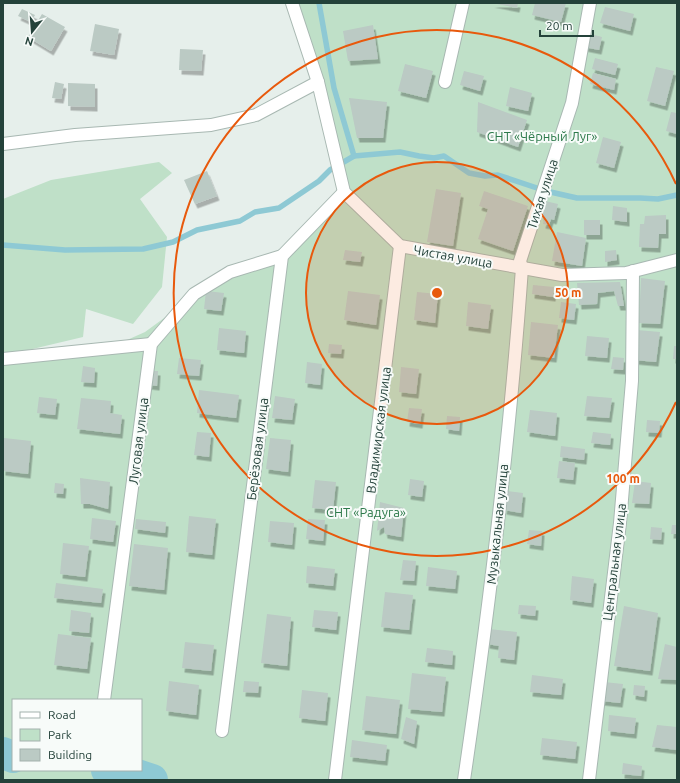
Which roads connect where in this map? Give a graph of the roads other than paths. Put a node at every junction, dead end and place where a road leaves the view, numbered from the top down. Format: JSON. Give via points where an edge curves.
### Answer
{"nodes":[{"id":1,"x":292,"y":3,"type":"edge"},
{"id":2,"x":463,"y":3,"type":"edge"},
{"id":3,"x":590,"y":3,"type":"edge"},
{"id":4,"x":318,"y":82,"type":"junction"},
{"id":5,"x":445,"y":82,"type":"dead end"},
{"id":6,"x":3,"y":144,"type":"edge"},
{"id":7,"x":344,"y":192,"type":"junction"},
{"id":8,"x":400,"y":246,"type":"junction"},
{"id":9,"x":282,"y":256,"type":"junction"},
{"id":10,"x":677,"y":260,"type":"edge"},
{"id":11,"x":522,"y":268,"type":"junction"},
{"id":12,"x":633,"y":272,"type":"junction"},
{"id":13,"x":150,"y":344,"type":"junction"},
{"id":14,"x":3,"y":359,"type":"edge"},
{"id":15,"x":104,"y":699,"type":"edge"},
{"id":16,"x":222,"y":731,"type":"dead end"},
{"id":17,"x":335,"y":780,"type":"edge"},
{"id":18,"x":464,"y":780,"type":"edge"},
{"id":19,"x":589,"y":780,"type":"edge"}],
"edges":[{"from":1,"to":4,"type":"street"},
{"from":2,"to":5,"type":"street"},
{"from":3,"to":11,"type":"street","name":"Тихая улица","via":[[572,103],[520,261]]},
{"from":4,"to":6,"type":"street","via":[[256,115],[211,125],[75,135]]},
{"from":4,"to":7,"type":"street"},
{"from":7,"to":8,"type":"street","name":"Чистая улица"},
{"from":7,"to":9,"type":"street"},
{"from":8,"to":11,"type":"street","name":"Чистая улица"},
{"from":8,"to":17,"type":"street","name":"Владимирская улица"},
{"from":9,"to":13,"type":"street","via":[[230,272],[194,294]]},
{"from":9,"to":16,"type":"street","name":"Берёзовая улица"},
{"from":10,"to":12,"type":"street","name":"Чистая улица"},
{"from":11,"to":12,"type":"street","name":"Чистая улица","via":[[562,275]]},
{"from":11,"to":18,"type":"street","name":"Музыкальная улица","via":[[516,348],[484,642]]},
{"from":12,"to":19,"type":"street","name":"Центральная улица","via":[[632,381],[620,515]]},
{"from":13,"to":14,"type":"street"},
{"from":13,"to":15,"type":"street","name":"Луговая улица"}]}
